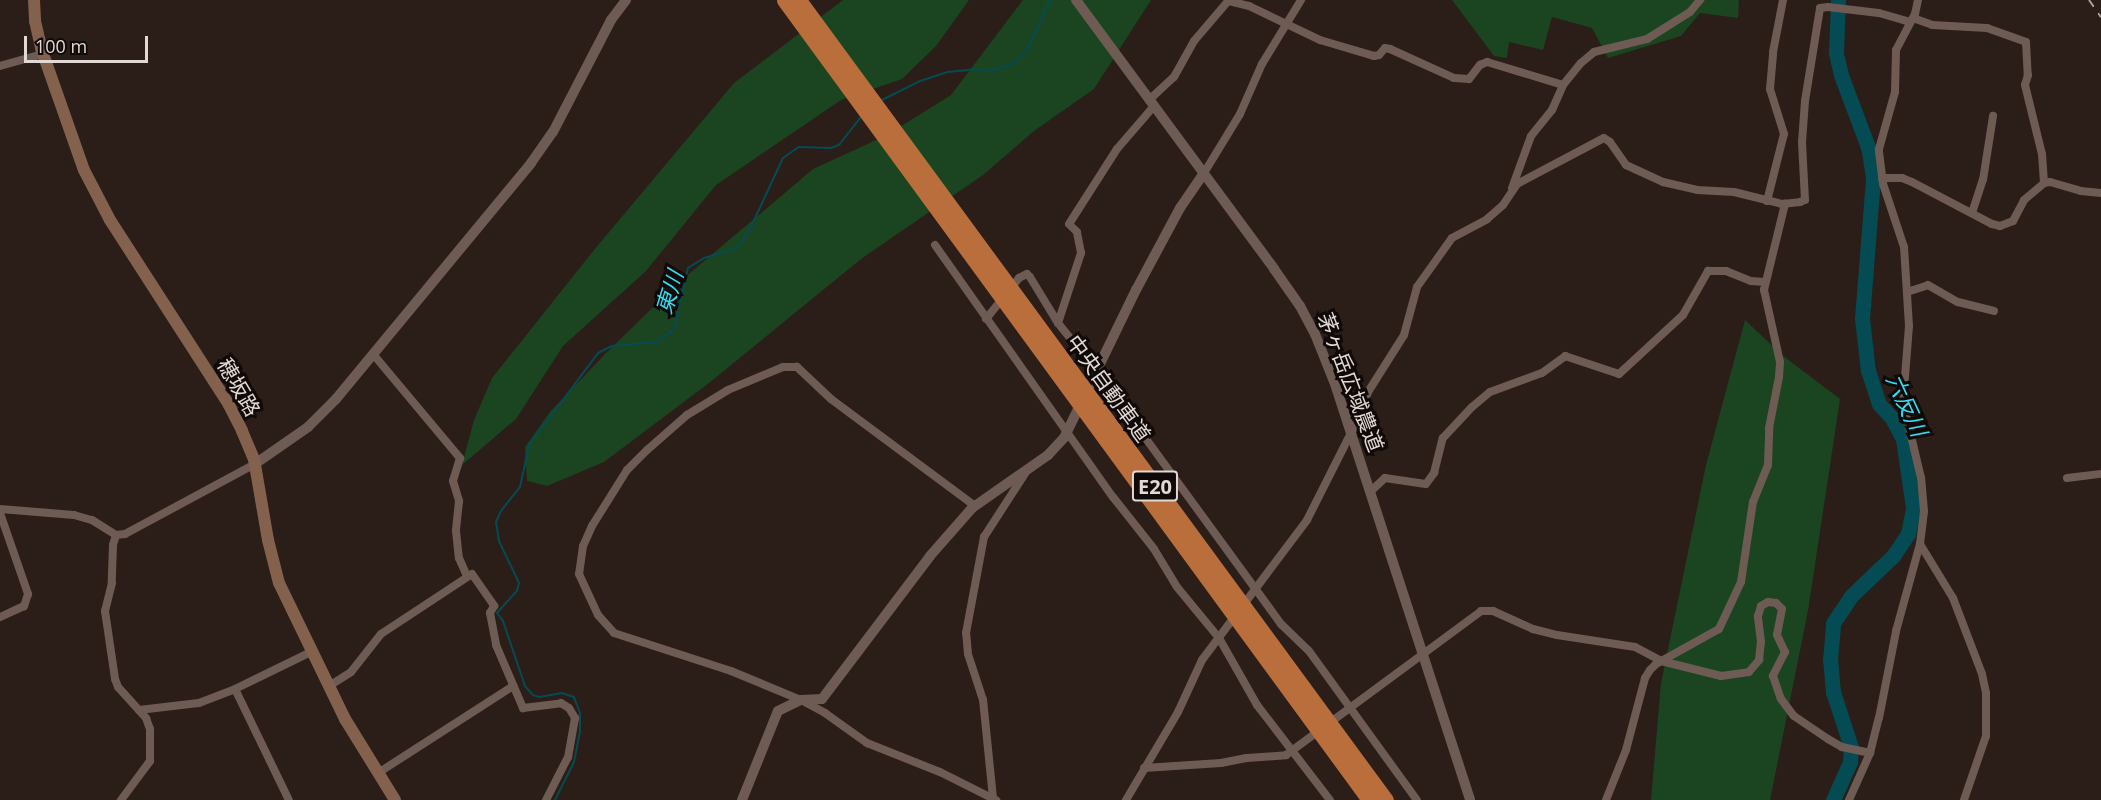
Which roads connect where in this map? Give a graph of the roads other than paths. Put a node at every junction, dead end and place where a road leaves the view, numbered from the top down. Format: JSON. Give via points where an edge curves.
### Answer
{"nodes":[{"id":1,"x":34,"y":0,"type":"edge"},
{"id":2,"x":626,"y":0,"type":"edge"},
{"id":3,"x":784,"y":0,"type":"edge"},
{"id":4,"x":799,"y":0,"type":"edge"},
{"id":5,"x":1076,"y":0,"type":"edge"},
{"id":6,"x":1229,"y":0,"type":"edge"},
{"id":7,"x":1301,"y":0,"type":"edge"},
{"id":8,"x":1700,"y":0,"type":"edge"},
{"id":9,"x":1783,"y":0,"type":"edge"},
{"id":10,"x":1918,"y":0,"type":"edge"},
{"id":11,"x":1911,"y":20,"type":"junction"},
{"id":12,"x":1286,"y":25,"type":"junction"},
{"id":13,"x":43,"y":54,"type":"junction"},
{"id":14,"x":836,"y":60,"type":"junction"},
{"id":15,"x":0,"y":66,"type":"edge"},
{"id":16,"x":1563,"y":85,"type":"junction"},
{"id":17,"x":1151,"y":103,"type":"junction"},
{"id":18,"x":1993,"y":116,"type":"dead end"},
{"id":19,"x":1204,"y":173,"type":"junction"},
{"id":20,"x":918,"y":176,"type":"junction"},
{"id":21,"x":1882,"y":178,"type":"junction"},
{"id":22,"x":2044,"y":183,"type":"junction"},
{"id":23,"x":1512,"y":189,"type":"junction"},
{"id":24,"x":2101,"y":193,"type":"edge"},
{"id":25,"x":1767,"y":201,"type":"junction"},
{"id":26,"x":1785,"y":204,"type":"junction"},
{"id":27,"x":1972,"y":213,"type":"junction"},
{"id":28,"x":935,"y":244,"type":"dead end"},
{"id":29,"x":1765,"y":282,"type":"junction"},
{"id":30,"x":1907,"y":292,"type":"junction"},
{"id":31,"x":1994,"y":311,"type":"dead end"},
{"id":32,"x":989,"y":315,"type":"junction"},
{"id":33,"x":1058,"y":323,"type":"junction"},
{"id":34,"x":373,"y":354,"type":"junction"},
{"id":35,"x":1095,"y":378,"type":"junction"},
{"id":36,"x":1067,"y":433,"type":"junction"},
{"id":37,"x":1351,"y":433,"type":"junction"},
{"id":38,"x":255,"y":464,"type":"junction"},
{"id":39,"x":1028,"y":470,"type":"junction"},
{"id":40,"x":2101,"y":474,"type":"edge"},
{"id":41,"x":2067,"y":478,"type":"dead end"},
{"id":42,"x":1371,"y":491,"type":"junction"},
{"id":43,"x":975,"y":506,"type":"junction"},
{"id":44,"x":0,"y":511,"type":"edge"},
{"id":45,"x":116,"y":535,"type":"junction"},
{"id":46,"x":1920,"y":544,"type":"junction"},
{"id":47,"x":468,"y":576,"type":"junction"},
{"id":48,"x":1256,"y":587,"type":"junction"},
{"id":49,"x":0,"y":617,"type":"edge"},
{"id":50,"x":1219,"y":638,"type":"junction"},
{"id":51,"x":313,"y":651,"type":"junction"},
{"id":52,"x":1422,"y":652,"type":"junction"},
{"id":53,"x":1661,"y":661,"type":"junction"},
{"id":54,"x":329,"y":686,"type":"junction"},
{"id":55,"x":513,"y":686,"type":"junction"},
{"id":56,"x":235,"y":689,"type":"junction"},
{"id":57,"x":801,"y":700,"type":"junction"},
{"id":58,"x":1347,"y":709,"type":"junction"},
{"id":59,"x":139,"y":710,"type":"junction"},
{"id":60,"x":1296,"y":746,"type":"junction"},
{"id":61,"x":1870,"y":753,"type":"junction"},
{"id":62,"x":1144,"y":768,"type":"junction"},
{"id":63,"x":378,"y":773,"type":"junction"},
{"id":64,"x":994,"y":799,"type":"edge"},
{"id":65,"x":121,"y":800,"type":"edge"},
{"id":66,"x":289,"y":800,"type":"edge"},
{"id":67,"x":395,"y":800,"type":"edge"},
{"id":68,"x":546,"y":800,"type":"edge"},
{"id":69,"x":741,"y":800,"type":"edge"},
{"id":70,"x":1126,"y":800,"type":"edge"},
{"id":71,"x":1330,"y":800,"type":"edge"},
{"id":72,"x":1369,"y":800,"type":"edge"},
{"id":73,"x":1386,"y":800,"type":"edge"},
{"id":74,"x":1417,"y":800,"type":"edge"},
{"id":75,"x":1470,"y":800,"type":"edge"},
{"id":76,"x":1606,"y":800,"type":"edge"},
{"id":77,"x":1849,"y":800,"type":"edge"},
{"id":78,"x":1964,"y":800,"type":"edge"}],
"edges":[{"from":1,"to":13,"type":"main road","name":"穂坂路"},
{"from":2,"to":34,"type":"street","via":[[611,20],[553,132],[531,163]]},
{"from":3,"to":14,"type":"highway","name":"中央自動車道","number":"E20"},
{"from":4,"to":14,"type":"highway","name":"中央自動車道","number":"E20"},
{"from":5,"to":17,"type":"street","name":"茅ヶ岳広域農道"},
{"from":6,"to":12,"type":"street"},
{"from":6,"to":17,"type":"street","via":[[1194,41],[1174,77]]},
{"from":7,"to":12,"type":"street"},
{"from":8,"to":16,"type":"street","via":[[1690,12],[1647,39],[1594,52]]},
{"from":9,"to":25,"type":"street","via":[[1770,89],[1784,134]]},
{"from":10,"to":11,"type":"street"},
{"from":11,"to":21,"type":"street","via":[[1896,50],[1895,92],[1879,149]]},
{"from":11,"to":22,"type":"street","via":[[1987,28],[2026,42],[2025,85],[2043,154]]},
{"from":11,"to":26,"type":"street","via":[[1845,8],[1820,8],[1805,101],[1805,200]]},
{"from":12,"to":16,"type":"street","via":[[1355,52],[1379,56],[1385,48],[1390,49],[1462,80],[1469,79],[1487,62]]},
{"from":12,"to":19,"type":"street"},
{"from":13,"to":15,"type":"street"},
{"from":13,"to":38,"type":"main road","name":"穂坂路","via":[[96,195],[229,405]]},
{"from":14,"to":20,"type":"highway","name":"中央自動車道","number":"E20"},
{"from":16,"to":23,"type":"street","via":[[1552,110],[1531,136]]},
{"from":17,"to":19,"type":"street","name":"茅ヶ岳広域農道"},
{"from":17,"to":33,"type":"street","via":[[1070,224],[1077,232],[1080,253]]},
{"from":18,"to":27,"type":"street","via":[[1983,180]]},
{"from":19,"to":35,"type":"street","via":[[1141,280]]},
{"from":19,"to":37,"type":"street","name":"茅ヶ岳広域農道","via":[[1300,306],[1325,356]]},
{"from":20,"to":72,"type":"highway","name":"中央自動車道","number":"E20"},
{"from":20,"to":73,"type":"highway","name":"中央自動車道","number":"E20"},
{"from":21,"to":27,"type":"street","via":[[1902,178]]},
{"from":21,"to":30,"type":"street","via":[[1902,240]]},
{"from":22,"to":24,"type":"street"},
{"from":22,"to":27,"type":"street","via":[[2024,200],[2008,225],[1992,224]]},
{"from":23,"to":25,"type":"street","via":[[1604,138],[1626,165],[1654,178],[1697,190],[1734,192]]},
{"from":23,"to":37,"type":"street","via":[[1503,205],[1487,219],[1452,238],[1417,287],[1404,335],[1368,392]]},
{"from":25,"to":26,"type":"street"},
{"from":26,"to":29,"type":"street"},
{"from":28,"to":32,"type":"street"},
{"from":29,"to":42,"type":"street","via":[[1726,271],[1708,271],[1683,315],[1619,375],[1565,356],[1542,373],[1490,392],[1472,407],[1443,438],[1434,473],[1426,484],[1386,478]]},
{"from":29,"to":53,"type":"street","via":[[1779,377],[1769,428],[1768,465],[1753,502],[1742,582],[1719,629]]},
{"from":30,"to":31,"type":"street","via":[[1928,285],[1958,302]]},
{"from":30,"to":46,"type":"street","via":[[1909,326],[1903,402],[1924,497]]},
{"from":32,"to":33,"type":"street","via":[[1019,278],[1027,274]]},
{"from":32,"to":36,"type":"street"},
{"from":33,"to":35,"type":"street"},
{"from":34,"to":38,"type":"street","via":[[308,426]]},
{"from":34,"to":47,"type":"street","via":[[460,458],[453,481],[459,501],[456,531],[459,558]]},
{"from":35,"to":36,"type":"street"},
{"from":35,"to":48,"type":"street"},
{"from":36,"to":39,"type":"street"},
{"from":36,"to":50,"type":"street","via":[[1154,549],[1177,587]]},
{"from":37,"to":42,"type":"street","name":"茅ヶ岳広域農道"},
{"from":37,"to":48,"type":"street","via":[[1307,520]]},
{"from":38,"to":45,"type":"street","via":[[125,534]]},
{"from":38,"to":51,"type":"main road","name":"穂坂路","via":[[279,583]]},
{"from":39,"to":43,"type":"street"},
{"from":39,"to":64,"type":"street","via":[[984,537],[966,633],[968,654],[983,700]]},
{"from":40,"to":41,"type":"street"},
{"from":42,"to":52,"type":"street","name":"茅ヶ岳広域農道"},
{"from":43,"to":57,"type":"street","via":[[930,556],[822,699]]},
{"from":43,"to":57,"type":"street","via":[[831,399],[797,368],[783,367],[728,390],[687,416],[627,470],[592,526],[579,560],[579,574],[598,615],[614,633],[731,671]]},
{"from":44,"to":45,"type":"street","via":[[74,515],[92,520]]},
{"from":44,"to":49,"type":"street","via":[[28,594],[24,606]]},
{"from":45,"to":59,"type":"street","via":[[105,626],[115,680]]},
{"from":46,"to":61,"type":"street","via":[[1896,630]]},
{"from":46,"to":78,"type":"street","via":[[1953,598],[1986,693],[1986,736]]},
{"from":47,"to":54,"type":"street","via":[[381,633],[351,672]]},
{"from":47,"to":55,"type":"street","via":[[472,574],[494,606],[490,613],[496,645]]},
{"from":48,"to":50,"type":"street"},
{"from":48,"to":58,"type":"street","via":[[1281,624],[1309,651]]},
{"from":50,"to":60,"type":"street","via":[[1257,705]]},
{"from":50,"to":62,"type":"street"},
{"from":51,"to":54,"type":"main road","name":"穂坂路"},
{"from":51,"to":56,"type":"street"},
{"from":52,"to":53,"type":"street","via":[[1481,611],[1493,611],[1533,629],[1635,647]]},
{"from":52,"to":58,"type":"street"},
{"from":52,"to":75,"type":"street","name":"茅ヶ岳広域農道"},
{"from":53,"to":61,"type":"street","via":[[1721,676],[1749,672],[1761,652],[1761,606],[1776,603],[1782,609],[1778,635],[1785,652],[1773,676],[1780,699],[1794,716],[1842,747]]},
{"from":53,"to":76,"type":"street","via":[[1645,678],[1626,750]]},
{"from":54,"to":63,"type":"main road","name":"穂坂路"},
{"from":55,"to":63,"type":"street"},
{"from":55,"to":68,"type":"street","via":[[523,708],[561,704],[575,718],[568,757]]},
{"from":56,"to":59,"type":"street","via":[[199,703]]},
{"from":56,"to":66,"type":"street"},
{"from":57,"to":64,"type":"street","via":[[825,712],[867,743]]},
{"from":57,"to":69,"type":"street","via":[[778,711]]},
{"from":58,"to":60,"type":"street"},
{"from":58,"to":74,"type":"street"},
{"from":59,"to":65,"type":"street","via":[[150,729],[150,761]]},
{"from":60,"to":62,"type":"street","via":[[1286,755]]},
{"from":60,"to":71,"type":"street"},
{"from":61,"to":77,"type":"street"},
{"from":62,"to":70,"type":"street"},
{"from":63,"to":67,"type":"main road","name":"穂坂路"}]}
